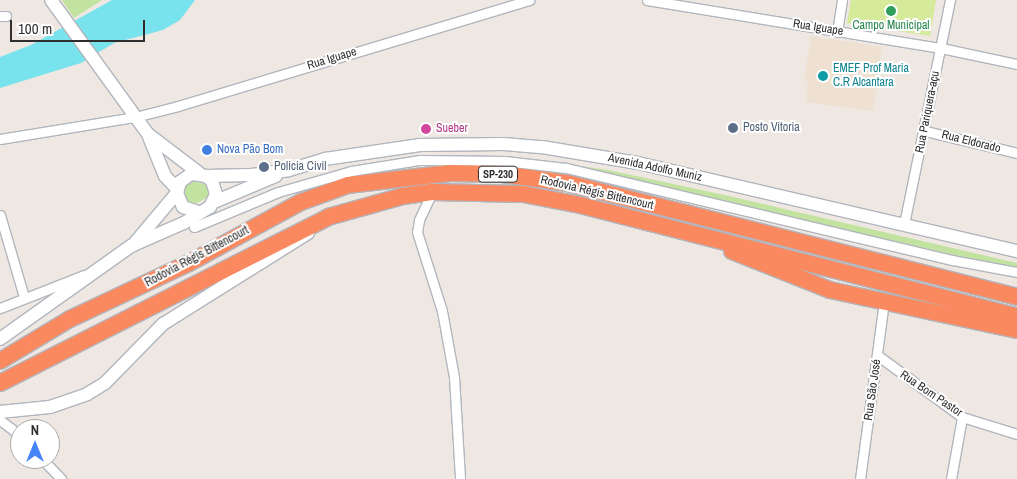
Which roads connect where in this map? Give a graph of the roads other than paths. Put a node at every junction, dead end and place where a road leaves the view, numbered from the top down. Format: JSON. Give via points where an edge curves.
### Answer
{"nodes":[{"id":1,"x":51,"y":0,"type":"edge"},
{"id":2,"x":529,"y":0,"type":"edge"},
{"id":3,"x":647,"y":0,"type":"edge"},
{"id":4,"x":842,"y":0,"type":"edge"},
{"id":5,"x":950,"y":0,"type":"edge"},
{"id":6,"x":837,"y":32,"type":"junction"},
{"id":7,"x":940,"y":48,"type":"junction"},
{"id":8,"x":1017,"y":64,"type":"edge"},
{"id":9,"x":135,"y":117,"type":"junction"},
{"id":10,"x":925,"y":130,"type":"junction"},
{"id":11,"x":148,"y":134,"type":"junction"},
{"id":12,"x":0,"y":139,"type":"edge"},
{"id":13,"x":1017,"y":153,"type":"edge"},
{"id":14,"x":289,"y":170,"type":"junction"},
{"id":15,"x":203,"y":174,"type":"junction"},
{"id":16,"x":177,"y":191,"type":"junction"},
{"id":17,"x":432,"y":192,"type":"junction"},
{"id":18,"x":214,"y":202,"type":"junction"},
{"id":19,"x":198,"y":212,"type":"junction"},
{"id":20,"x":0,"y":215,"type":"edge"},
{"id":21,"x":328,"y":217,"type":"junction"},
{"id":22,"x":904,"y":224,"type":"junction"},
{"id":23,"x":194,"y":227,"type":"dead end"},
{"id":24,"x":686,"y":232,"type":"junction"},
{"id":25,"x":131,"y":246,"type":"junction"},
{"id":26,"x":5,"y":247,"type":"edge"},
{"id":27,"x":1017,"y":251,"type":"edge"},
{"id":28,"x":98,"y":270,"type":"junction"},
{"id":29,"x":1017,"y":272,"type":"edge"},
{"id":30,"x":24,"y":297,"type":"junction"},
{"id":31,"x":1017,"y":297,"type":"edge"},
{"id":32,"x":884,"y":301,"type":"junction"},
{"id":33,"x":0,"y":308,"type":"edge"},
{"id":34,"x":1017,"y":316,"type":"edge"},
{"id":35,"x":1017,"y":330,"type":"edge"},
{"id":36,"x":0,"y":339,"type":"edge"},
{"id":37,"x":878,"y":355,"type":"junction"},
{"id":38,"x":4,"y":358,"type":"edge"},
{"id":39,"x":0,"y":383,"type":"edge"},
{"id":40,"x":0,"y":412,"type":"edge"},
{"id":41,"x":962,"y":417,"type":"junction"},
{"id":42,"x":1017,"y":434,"type":"edge"},
{"id":43,"x":52,"y":469,"type":"edge"},
{"id":44,"x":61,"y":479,"type":"edge"},
{"id":45,"x":460,"y":479,"type":"edge"},
{"id":46,"x":860,"y":479,"type":"edge"},
{"id":47,"x":951,"y":479,"type":"edge"}],
"edges":[{"from":1,"to":9,"type":"street"},
{"from":2,"to":9,"type":"street","name":"Rua Iguape"},
{"from":3,"to":6,"type":"street","name":"Rua Iguape"},
{"from":4,"to":6,"type":"street"},
{"from":5,"to":7,"type":"street","name":"Rua Pariquera-açu"},
{"from":6,"to":7,"type":"street","name":"Rua Iguape"},
{"from":7,"to":8,"type":"street","name":"Rua Iguape"},
{"from":7,"to":10,"type":"street","name":"Rua Pariquera-açu"},
{"from":9,"to":11,"type":"street"},
{"from":9,"to":12,"type":"street","name":"Rua Iguape"},
{"from":10,"to":13,"type":"street","name":"Rua Eldorado"},
{"from":10,"to":22,"type":"street","name":"Rua Pariquera-açu"},
{"from":11,"to":15,"type":"street"},
{"from":11,"to":16,"type":"street","via":[[165,176]]},
{"from":14,"to":15,"type":"street","via":[[252,176]]},
{"from":14,"to":18,"type":"street"},
{"from":14,"to":22,"type":"street","name":"Avenida Adolfo Muniz","via":[[325,159],[420,146],[497,144],[542,147],[638,163]]},
{"from":15,"to":16,"type":"street","via":[[185,177]]},
{"from":15,"to":18,"type":"street","via":[[216,187]]},
{"from":16,"to":19,"type":"street","via":[[183,207]]},
{"from":16,"to":25,"type":"street"},
{"from":17,"to":21,"type":"highway","name":"Rodovia Régis Bittencourt","number":"SP-230","via":[[402,196]]},
{"from":17,"to":24,"type":"highway","name":"Rodovia Régis Bittencourt","number":"SP-230","via":[[522,194]]},
{"from":17,"to":45,"type":"street","via":[[419,220],[418,232],[442,312],[454,377]]},
{"from":18,"to":19,"type":"street"},
{"from":19,"to":25,"type":"street","via":[[184,223]]},
{"from":20,"to":26,"type":"street"},
{"from":21,"to":39,"type":"highway","name":"Rodovia Régis Bittencourt","number":"SP-230"},
{"from":21,"to":40,"type":"street","via":[[294,244],[163,324],[106,383],[50,407]]},
{"from":22,"to":27,"type":"street","name":"Avenida Adolfo Muniz"},
{"from":23,"to":29,"type":"street","via":[[278,192],[351,170],[420,160],[505,161],[566,168],[952,260]]},
{"from":24,"to":32,"type":"highway","via":[[798,280]]},
{"from":24,"to":34,"type":"highway","name":"Rodovia Régis Bittencourt","number":"SP-230"},
{"from":25,"to":28,"type":"street"},
{"from":26,"to":30,"type":"street"},
{"from":28,"to":30,"type":"street"},
{"from":28,"to":36,"type":"street"},
{"from":30,"to":33,"type":"street"},
{"from":31,"to":38,"type":"highway","name":"Rodovia Régis Bittencourt","number":"SP-230","via":[[567,183],[502,174],[450,173],[348,185],[301,202],[189,263],[70,319]]},
{"from":32,"to":35,"type":"highway"},
{"from":32,"to":37,"type":"street","name":"Rua São José"},
{"from":37,"to":41,"type":"street","name":"Rua Bom Pastor"},
{"from":37,"to":46,"type":"street","name":"Rua São José"},
{"from":41,"to":42,"type":"street","name":"Rua Bom Pastor"},
{"from":41,"to":47,"type":"street"},
{"from":43,"to":44,"type":"street"}]}
